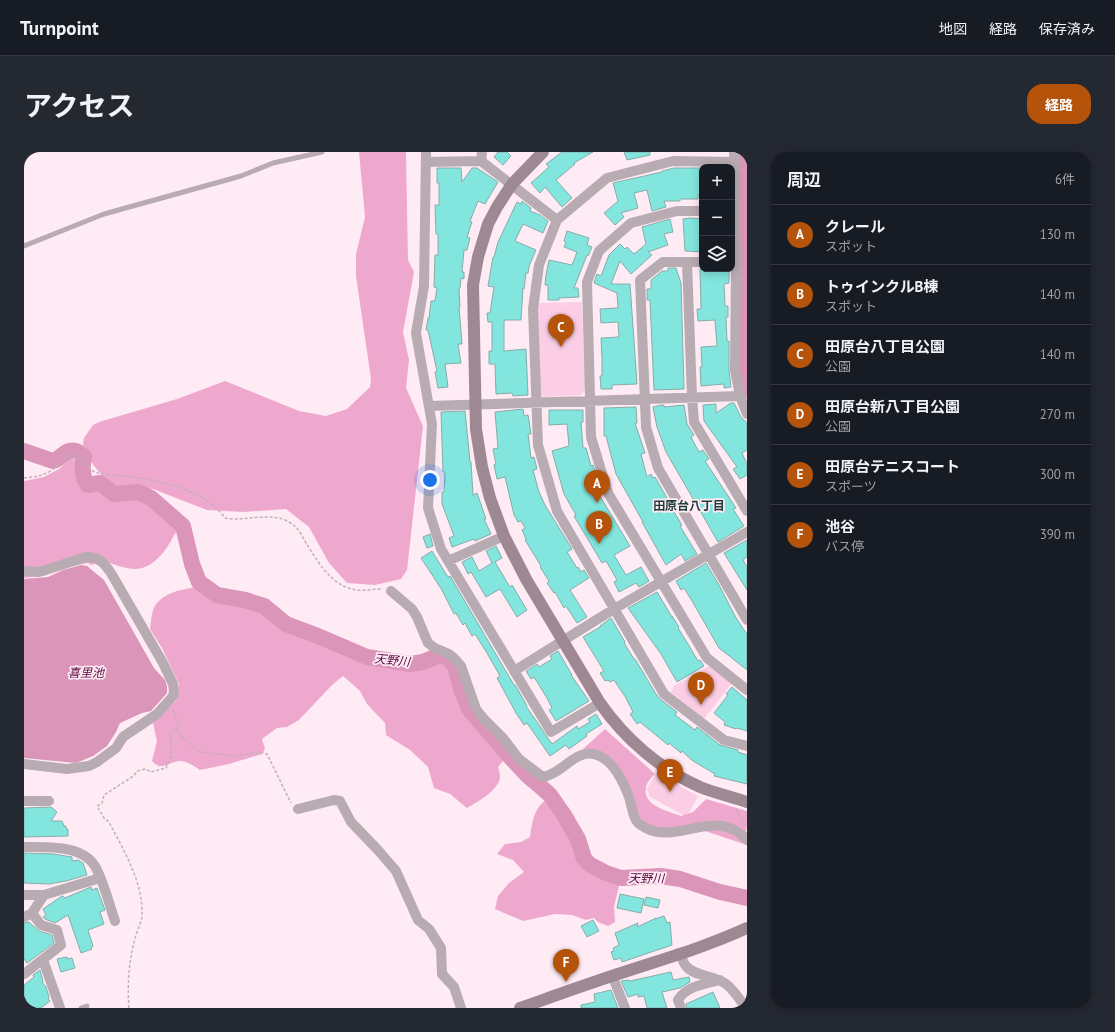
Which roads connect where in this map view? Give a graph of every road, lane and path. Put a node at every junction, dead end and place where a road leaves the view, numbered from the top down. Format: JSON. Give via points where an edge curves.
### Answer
{"nodes":[{"id":1,"x":322,"y":152,"type":"edge"},
{"id":2,"x":543,"y":152,"type":"edge"},
{"id":3,"x":426,"y":157,"type":"edge"},
{"id":4,"x":482,"y":157,"type":"edge"},
{"id":5,"x":734,"y":157,"type":"edge"},
{"id":6,"x":512,"y":184,"type":"junction"},
{"id":7,"x":733,"y":200,"type":"edge"},
{"id":8,"x":699,"y":211,"type":"edge"},
{"id":9,"x":557,"y":220,"type":"junction"},
{"id":10,"x":24,"y":246,"type":"edge"},
{"id":11,"x":687,"y":262,"type":"junction"},
{"id":12,"x":699,"y":262,"type":"edge"},
{"id":13,"x":734,"y":272,"type":"edge"},
{"id":14,"x":645,"y":398,"type":"junction"},
{"id":15,"x":692,"y":398,"type":"junction"},
{"id":16,"x":590,"y":401,"type":"junction"},
{"id":17,"x":744,"y":401,"type":"edge"},
{"id":18,"x":536,"y":403,"type":"junction"},
{"id":19,"x":476,"y":405,"type":"junction"},
{"id":20,"x":430,"y":406,"type":"junction"},
{"id":21,"x":747,"y":414,"type":"edge"},
{"id":22,"x":24,"y":478,"type":"edge"},
{"id":23,"x":747,"y":511,"type":"edge"},
{"id":24,"x":747,"y":532,"type":"edge"},
{"id":25,"x":504,"y":536,"type":"junction"},
{"id":26,"x":708,"y":554,"type":"junction"},
{"id":27,"x":448,"y":561,"type":"junction"},
{"id":28,"x":24,"y":571,"type":"edge"},
{"id":29,"x":662,"y":582,"type":"junction"},
{"id":30,"x":391,"y":591,"type":"joint"},
{"id":31,"x":614,"y":609,"type":"junction"},
{"id":32,"x":747,"y":620,"type":"edge"},
{"id":33,"x":563,"y":641,"type":"junction"},
{"id":34,"x":514,"y":671,"type":"junction"},
{"id":35,"x":747,"y":690,"type":"edge"},
{"id":36,"x":170,"y":700,"type":"junction"},
{"id":37,"x":600,"y":703,"type":"junction"},
{"id":38,"x":176,"y":731,"type":"junction"},
{"id":39,"x":747,"y":746,"type":"edge"},
{"id":40,"x":24,"y":764,"type":"edge"},
{"id":41,"x":24,"y":800,"type":"edge"},
{"id":42,"x":49,"y":801,"type":"dead end"},
{"id":43,"x":747,"y":802,"type":"edge"},
{"id":44,"x":298,"y":809,"type":"joint"},
{"id":45,"x":735,"y":809,"type":"dead end"},
{"id":46,"x":747,"y":829,"type":"edge"},
{"id":47,"x":747,"y":840,"type":"edge"},
{"id":48,"x":24,"y":847,"type":"edge"},
{"id":49,"x":100,"y":878,"type":"junction"},
{"id":50,"x":24,"y":895,"type":"edge"},
{"id":51,"x":44,"y":895,"type":"junction"},
{"id":52,"x":28,"y":915,"type":"edge"},
{"id":53,"x":115,"y":920,"type":"dead end"},
{"id":54,"x":747,"y":928,"type":"edge"},
{"id":55,"x":681,"y":954,"type":"junction"},
{"id":56,"x":43,"y":960,"type":"junction"},
{"id":57,"x":24,"y":974,"type":"edge"},
{"id":58,"x":612,"y":975,"type":"junction"},
{"id":59,"x":720,"y":980,"type":"junction"},
{"id":60,"x":87,"y":1006,"type":"dead end"},
{"id":61,"x":58,"y":1007,"type":"edge"},
{"id":62,"x":81,"y":1008,"type":"edge"},
{"id":63,"x":129,"y":1008,"type":"edge"},
{"id":64,"x":461,"y":1008,"type":"edge"},
{"id":65,"x":520,"y":1008,"type":"edge"},
{"id":66,"x":625,"y":1008,"type":"edge"},
{"id":67,"x":680,"y":1008,"type":"edge"},
{"id":68,"x":746,"y":1008,"type":"edge"}],
"edges":[{"from":1,"to":10,"type":"lane","via":[[273,163],[241,176],[104,214]]},
{"from":2,"to":6,"type":"street"},
{"from":3,"to":4,"type":"street"},
{"from":3,"to":20,"type":"street","via":[[424,286],[416,333]]},
{"from":4,"to":6,"type":"street"},
{"from":5,"to":7,"type":"street"},
{"from":5,"to":9,"type":"street","via":[[673,161],[607,178]]},
{"from":6,"to":9,"type":"street"},
{"from":6,"to":19,"type":"street","via":[[488,224],[473,286]]},
{"from":8,"to":16,"type":"street","via":[[677,211],[631,223],[600,251],[587,282]]},
{"from":9,"to":18,"type":"street","via":[[539,265],[533,309]]},
{"from":11,"to":12,"type":"street"},
{"from":11,"to":14,"type":"street","via":[[664,262],[640,280]]},
{"from":11,"to":15,"type":"street"},
{"from":13,"to":17,"type":"street","via":[[735,370]]},
{"from":14,"to":15,"type":"street"},
{"from":14,"to":16,"type":"street"},
{"from":14,"to":26,"type":"street","via":[[646,427],[658,468]]},
{"from":15,"to":17,"type":"street"},
{"from":15,"to":23,"type":"street","via":[[694,422]]},
{"from":16,"to":18,"type":"street"},
{"from":16,"to":29,"type":"street","via":[[591,437],[608,493]]},
{"from":17,"to":21,"type":"street"},
{"from":18,"to":19,"type":"street"},
{"from":18,"to":31,"type":"street","via":[[538,445],[557,511]]},
{"from":19,"to":20,"type":"street"},
{"from":19,"to":25,"type":"street","via":[[476,430],[482,467],[497,521]]},
{"from":20,"to":27,"type":"street","via":[[432,424],[428,508],[441,549]]},
{"from":22,"to":30,"type":"path","via":[[44,474],[67,456],[73,455],[95,472],[168,484],[201,496],[225,518],[276,518],[287,521],[297,527],[328,574],[341,585],[355,590]]},
{"from":24,"to":26,"type":"street"},
{"from":25,"to":27,"type":"street"},
{"from":25,"to":33,"type":"street"},
{"from":26,"to":29,"type":"street"},
{"from":26,"to":32,"type":"street"},
{"from":27,"to":34,"type":"street"},
{"from":28,"to":36,"type":"street","via":[[39,572],[86,557],[94,557],[105,564],[164,663],[173,684],[174,691]]},
{"from":29,"to":31,"type":"street"},
{"from":29,"to":35,"type":"street","via":[[707,658]]},
{"from":30,"to":47,"type":"street","via":[[412,609],[428,643],[455,658],[461,666],[476,708],[533,771],[543,777],[551,776],[582,754],[595,754],[612,765],[629,797],[638,823],[648,829],[658,832],[717,825],[726,826]]},
{"from":31,"to":33,"type":"street"},
{"from":31,"to":39,"type":"street","via":[[664,694],[724,740]]},
{"from":33,"to":34,"type":"street"},
{"from":33,"to":37,"type":"street"},
{"from":34,"to":37,"type":"street","via":[[551,732]]},
{"from":36,"to":38,"type":"path","via":[[177,718]]},
{"from":36,"to":40,"type":"street","via":[[157,714],[123,737],[116,748],[89,766],[67,769]]},
{"from":37,"to":43,"type":"street","via":[[631,740],[671,772],[701,787]]},
{"from":38,"to":44,"type":"path","via":[[201,752],[235,756],[259,752],[267,754],[291,804]]},
{"from":38,"to":63,"type":"path","via":[[171,733],[171,756],[166,768],[151,772],[145,769],[138,771],[104,795],[102,803],[97,806],[109,822],[130,863],[139,892],[141,921],[136,934],[129,975]]},
{"from":41,"to":42,"type":"street"},
{"from":44,"to":64,"type":"street","via":[[334,800],[340,801],[351,822],[396,871],[418,920],[429,929],[441,948],[442,974],[454,987]]},
{"from":45,"to":46,"type":"path"},
{"from":48,"to":49,"type":"street","via":[[72,850],[89,859]]},
{"from":49,"to":51,"type":"street"},
{"from":49,"to":53,"type":"street"},
{"from":50,"to":51,"type":"street"},
{"from":51,"to":52,"type":"street"},
{"from":52,"to":56,"type":"street","via":[[41,925],[57,930],[61,945]]},
{"from":54,"to":55,"type":"street"},
{"from":55,"to":58,"type":"street"},
{"from":55,"to":59,"type":"street","via":[[685,965],[693,971]]},
{"from":56,"to":57,"type":"street"},
{"from":56,"to":61,"type":"street"},
{"from":58,"to":65,"type":"street"},
{"from":58,"to":66,"type":"street"},
{"from":59,"to":67,"type":"street","via":[[682,992],[678,1000]]},
{"from":59,"to":68,"type":"street","via":[[737,995]]},
{"from":60,"to":62,"type":"lane"}]}
